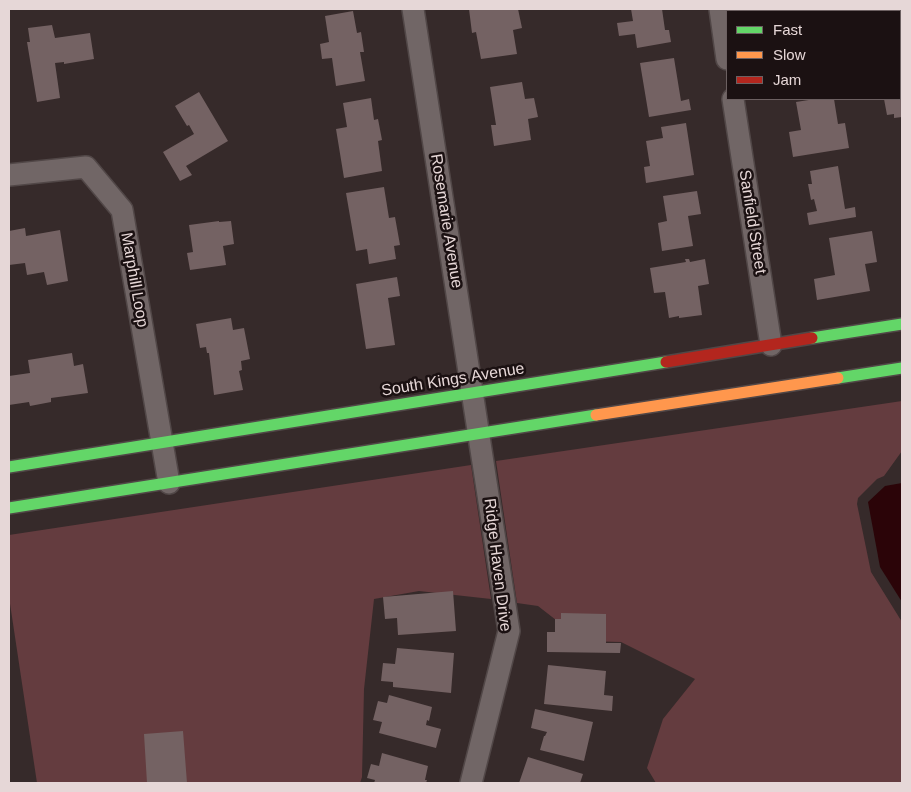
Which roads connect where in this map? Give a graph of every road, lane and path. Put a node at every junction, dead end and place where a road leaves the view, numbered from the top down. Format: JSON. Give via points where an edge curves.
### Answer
{"nodes":[{"id":1,"x":413,"y":9,"type":"edge"},
{"id":2,"x":720,"y":9,"type":"edge"},
{"id":3,"x":726,"y":52,"type":"edge"},
{"id":4,"x":733,"y":100,"type":"edge"},
{"id":5,"x":9,"y":175,"type":"edge"},
{"id":6,"x":902,"y":324,"type":"edge"},
{"id":7,"x":771,"y":345,"type":"junction"},
{"id":8,"x":902,"y":368,"type":"edge"},
{"id":9,"x":473,"y":393,"type":"junction"},
{"id":10,"x":479,"y":433,"type":"junction"},
{"id":11,"x":162,"y":443,"type":"junction"},
{"id":12,"x":9,"y":467,"type":"edge"},
{"id":13,"x":168,"y":483,"type":"junction"},
{"id":14,"x":9,"y":508,"type":"edge"},
{"id":15,"x":471,"y":783,"type":"edge"}],
"edges":[{"from":1,"to":9,"type":"street","name":"Rosemarie Avenue"},
{"from":2,"to":3,"type":"street"},
{"from":4,"to":7,"type":"street","name":"Sanfield Street"},
{"from":5,"to":11,"type":"street","name":"Marphill Loop","via":[[86,167],[122,210]]},
{"from":6,"to":7,"type":"main road","name":"South Kings Avenue"},
{"from":7,"to":9,"type":"main road","name":"South Kings Avenue"},
{"from":8,"to":10,"type":"main road"},
{"from":9,"to":10,"type":"street","name":"Rosemarie Avenue"},
{"from":9,"to":11,"type":"main road","name":"South Kings Avenue"},
{"from":10,"to":13,"type":"main road"},
{"from":10,"to":15,"type":"street","name":"Ridge Haven Drive","via":[[508,631]]},
{"from":11,"to":12,"type":"main road","name":"South Kings Avenue"},
{"from":11,"to":13,"type":"street","name":"Marphill Loop"},
{"from":13,"to":14,"type":"main road"}]}
